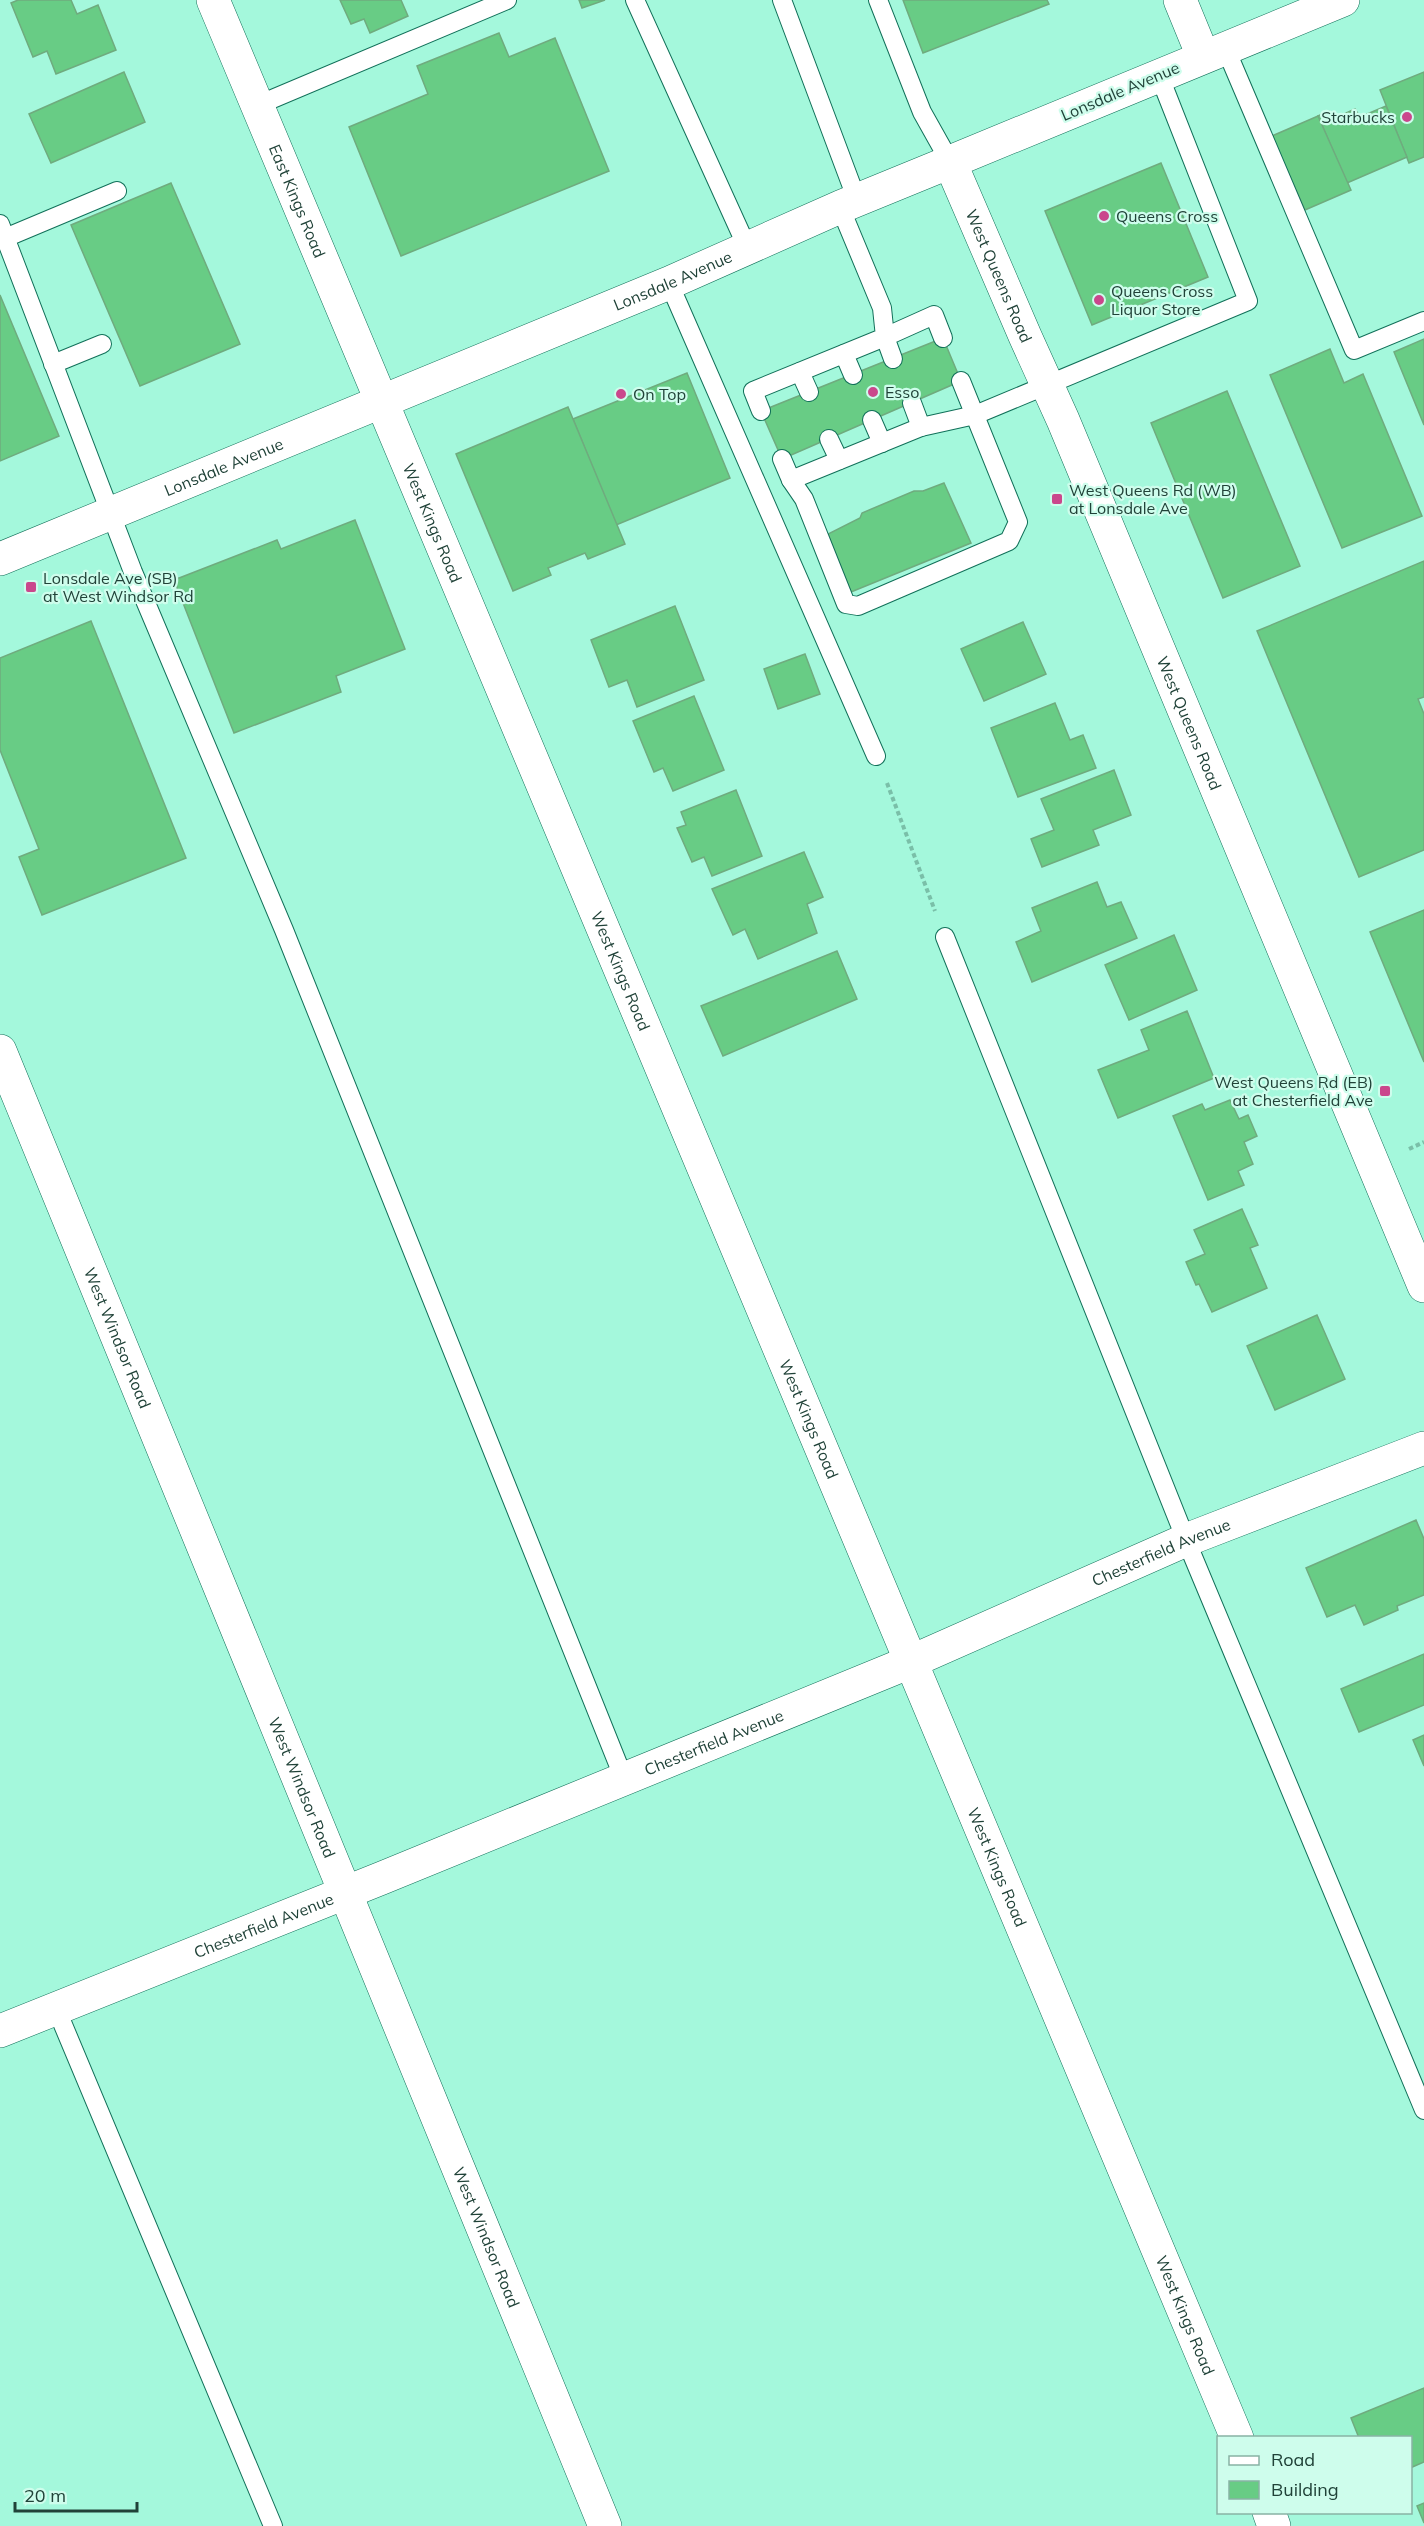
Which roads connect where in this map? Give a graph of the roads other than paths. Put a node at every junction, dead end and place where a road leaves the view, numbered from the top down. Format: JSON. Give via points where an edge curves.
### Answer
{"nodes":[{"id":1,"x":213,"y":0,"type":"edge"},
{"id":2,"x":507,"y":0,"type":"edge"},
{"id":3,"x":635,"y":0,"type":"edge"},
{"id":4,"x":782,"y":0,"type":"edge"},
{"id":5,"x":878,"y":0,"type":"edge"},
{"id":6,"x":1180,"y":0,"type":"edge"},
{"id":7,"x":1343,"y":0,"type":"edge"},
{"id":8,"x":1214,"y":52,"type":"junction"},
{"id":9,"x":1159,"y":75,"type":"junction"},
{"id":10,"x":258,"y":105,"type":"junction"},
{"id":11,"x":950,"y":162,"type":"junction"},
{"id":12,"x":117,"y":191,"type":"dead end"},
{"id":13,"x":848,"y":203,"type":"junction"},
{"id":14,"x":3,"y":231,"type":"edge"},
{"id":15,"x":747,"y":247,"type":"junction"},
{"id":16,"x":669,"y":282,"type":"junction"},
{"id":17,"x":1424,"y":321,"type":"edge"},
{"id":18,"x":885,"y":337,"type":"junction"},
{"id":19,"x":943,"y":338,"type":"dead end"},
{"id":20,"x":102,"y":344,"type":"dead end"},
{"id":21,"x":844,"y":354,"type":"junction"},
{"id":22,"x":893,"y":359,"type":"dead end"},
{"id":23,"x":53,"y":364,"type":"junction"},
{"id":24,"x":800,"y":372,"type":"junction"},
{"id":25,"x":853,"y":375,"type":"dead end"},
{"id":26,"x":961,"y":381,"type":"dead end"},
{"id":27,"x":1047,"y":386,"type":"junction"},
{"id":28,"x":809,"y":392,"type":"dead end"},
{"id":29,"x":382,"y":401,"type":"junction"},
{"id":30,"x":912,"y":403,"type":"dead end"},
{"id":31,"x":761,"y":411,"type":"dead end"},
{"id":32,"x":975,"y":415,"type":"junction"},
{"id":33,"x":872,"y":420,"type":"dead end"},
{"id":34,"x":921,"y":427,"type":"junction"},
{"id":35,"x":830,"y":439,"type":"dead end"},
{"id":36,"x":882,"y":443,"type":"junction"},
{"id":37,"x":782,"y":459,"type":"dead end"},
{"id":38,"x":839,"y":460,"type":"junction"},
{"id":39,"x":791,"y":480,"type":"junction"},
{"id":40,"x":110,"y":514,"type":"junction"},
{"id":41,"x":0,"y":559,"type":"edge"},
{"id":42,"x":876,"y":756,"type":"road end"},
{"id":43,"x":945,"y":937,"type":"road end"},
{"id":44,"x":0,"y":1051,"type":"edge"},
{"id":45,"x":1424,"y":1286,"type":"edge"},
{"id":46,"x":1424,"y":1448,"type":"edge"},
{"id":47,"x":1186,"y":1540,"type":"junction"},
{"id":48,"x":910,"y":1662,"type":"junction"},
{"id":49,"x":624,"y":1779,"type":"junction"},
{"id":50,"x":344,"y":1893,"type":"junction"},
{"id":51,"x":56,"y":2008,"type":"junction"},
{"id":52,"x":0,"y":2031,"type":"edge"},
{"id":53,"x":1424,"y":2110,"type":"edge"},
{"id":54,"x":1236,"y":2436,"type":"edge"},
{"id":55,"x":273,"y":2526,"type":"edge"},
{"id":56,"x":605,"y":2526,"type":"edge"}],
"edges":[{"from":1,"to":10,"type":"street","name":"East Kings Road"},
{"from":2,"to":10,"type":"lane"},
{"from":3,"to":15,"type":"lane"},
{"from":4,"to":13,"type":"lane"},
{"from":5,"to":11,"type":"lane","via":[[922,112]]},
{"from":6,"to":8,"type":"street"},
{"from":7,"to":8,"type":"street","name":"Lonsdale Avenue"},
{"from":8,"to":9,"type":"street","name":"Lonsdale Avenue"},
{"from":8,"to":17,"type":"lane","via":[[1354,350]]},
{"from":9,"to":11,"type":"street","name":"Lonsdale Avenue"},
{"from":9,"to":27,"type":"lane","via":[[1248,301]]},
{"from":10,"to":29,"type":"street","name":"East Kings Road"},
{"from":11,"to":13,"type":"street","name":"Lonsdale Avenue"},
{"from":11,"to":27,"type":"street","name":"West Queens Road"},
{"from":12,"to":14,"type":"lane"},
{"from":13,"to":15,"type":"street","name":"Lonsdale Avenue"},
{"from":13,"to":18,"type":"lane","via":[[882,308]]},
{"from":14,"to":23,"type":"lane"},
{"from":15,"to":16,"type":"street","name":"Lonsdale Avenue"},
{"from":16,"to":29,"type":"street","name":"Lonsdale Avenue"},
{"from":16,"to":42,"type":"lane"},
{"from":18,"to":19,"type":"lane","via":[[934,315]]},
{"from":18,"to":21,"type":"lane"},
{"from":18,"to":22,"type":"lane"},
{"from":20,"to":23,"type":"lane"},
{"from":21,"to":24,"type":"lane"},
{"from":21,"to":25,"type":"lane"},
{"from":23,"to":40,"type":"lane"},
{"from":24,"to":28,"type":"lane"},
{"from":24,"to":31,"type":"lane","via":[[753,391]]},
{"from":26,"to":32,"type":"lane"},
{"from":27,"to":32,"type":"lane"},
{"from":27,"to":45,"type":"street","name":"West Queens Road"},
{"from":29,"to":40,"type":"street","name":"Lonsdale Avenue"},
{"from":29,"to":48,"type":"street","name":"West Kings Road"},
{"from":30,"to":34,"type":"lane"},
{"from":32,"to":34,"type":"lane"},
{"from":32,"to":39,"type":"lane","via":[[1018,522],[1008,542],[858,606],[846,604],[804,499]]},
{"from":33,"to":36,"type":"lane"},
{"from":34,"to":36,"type":"lane"},
{"from":35,"to":38,"type":"lane"},
{"from":36,"to":38,"type":"lane"},
{"from":37,"to":39,"type":"lane"},
{"from":38,"to":39,"type":"lane"},
{"from":40,"to":41,"type":"street","name":"Lonsdale Avenue"},
{"from":40,"to":49,"type":"lane","via":[[284,930]]},
{"from":43,"to":47,"type":"lane"},
{"from":44,"to":50,"type":"street","name":"West Windsor Road"},
{"from":46,"to":47,"type":"street","name":"Chesterfield Avenue"},
{"from":47,"to":48,"type":"street","name":"Chesterfield Avenue"},
{"from":47,"to":53,"type":"lane"},
{"from":48,"to":49,"type":"street","name":"Chesterfield Avenue"},
{"from":48,"to":54,"type":"street","name":"West Kings Road"},
{"from":49,"to":50,"type":"street","name":"Chesterfield Avenue"},
{"from":50,"to":51,"type":"street","name":"Chesterfield Avenue"},
{"from":50,"to":56,"type":"street","name":"West Windsor Road"},
{"from":51,"to":52,"type":"street","name":"Chesterfield Avenue"},
{"from":51,"to":55,"type":"lane"}]}
